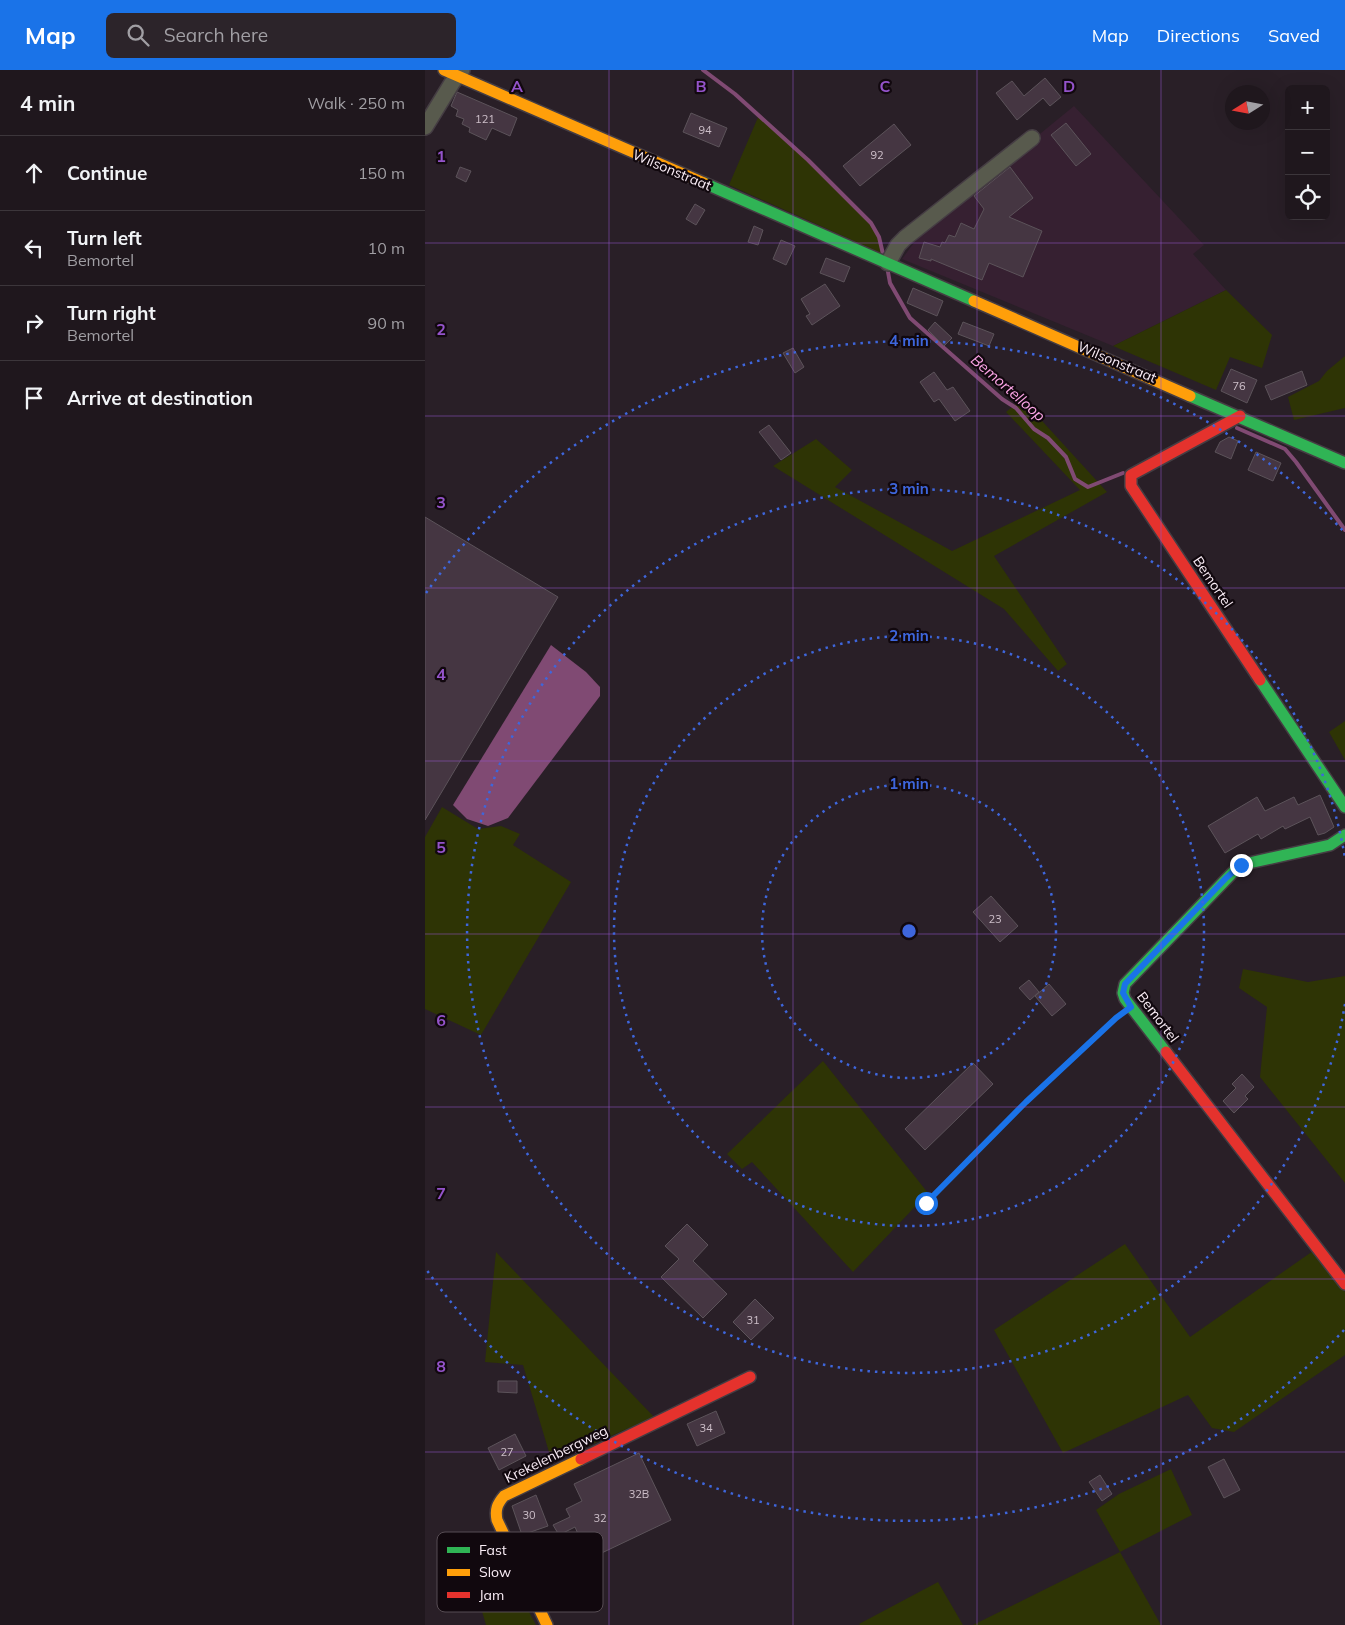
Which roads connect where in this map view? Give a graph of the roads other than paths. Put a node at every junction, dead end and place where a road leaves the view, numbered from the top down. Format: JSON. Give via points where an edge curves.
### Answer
{"nodes":[{"id":1,"x":454,"y":72,"type":"edge"},
{"id":2,"x":425,"y":127,"type":"edge"},
{"id":3,"x":1032,"y":138,"type":"dead end"},
{"id":4,"x":887,"y":263,"type":"junction"},
{"id":5,"x":1240,"y":416,"type":"junction"},
{"id":6,"x":1345,"y":463,"type":"edge"},
{"id":7,"x":1345,"y":807,"type":"edge"},
{"id":8,"x":1345,"y":835,"type":"edge"},
{"id":9,"x":1345,"y":1284,"type":"edge"},
{"id":10,"x":750,"y":1377,"type":"dead end"},
{"id":11,"x":503,"y":1532,"type":"edge"},
{"id":12,"x":541,"y":1612,"type":"edge"},
{"id":13,"x":547,"y":1625,"type":"edge"}],
"edges":[{"from":1,"to":2,"type":"street"},
{"from":1,"to":4,"type":"street","name":"Wilsonstraat"},
{"from":3,"to":4,"type":"street","via":[[905,238]]},
{"from":4,"to":5,"type":"street","name":"Wilsonstraat"},
{"from":5,"to":6,"type":"street","name":"Wilsonstraat"},
{"from":5,"to":7,"type":"street","name":"Bemortel","via":[[1131,475],[1131,486]]},
{"from":8,"to":9,"type":"street","name":"Bemortel","via":[[1330,845],[1241,865],[1125,984],[1123,993]]},
{"from":10,"to":11,"type":"street","name":"Krekelenbergweg","via":[[504,1496],[496,1504],[495,1513]]},
{"from":12,"to":13,"type":"street","name":"Krekelenbergweg"}]}
